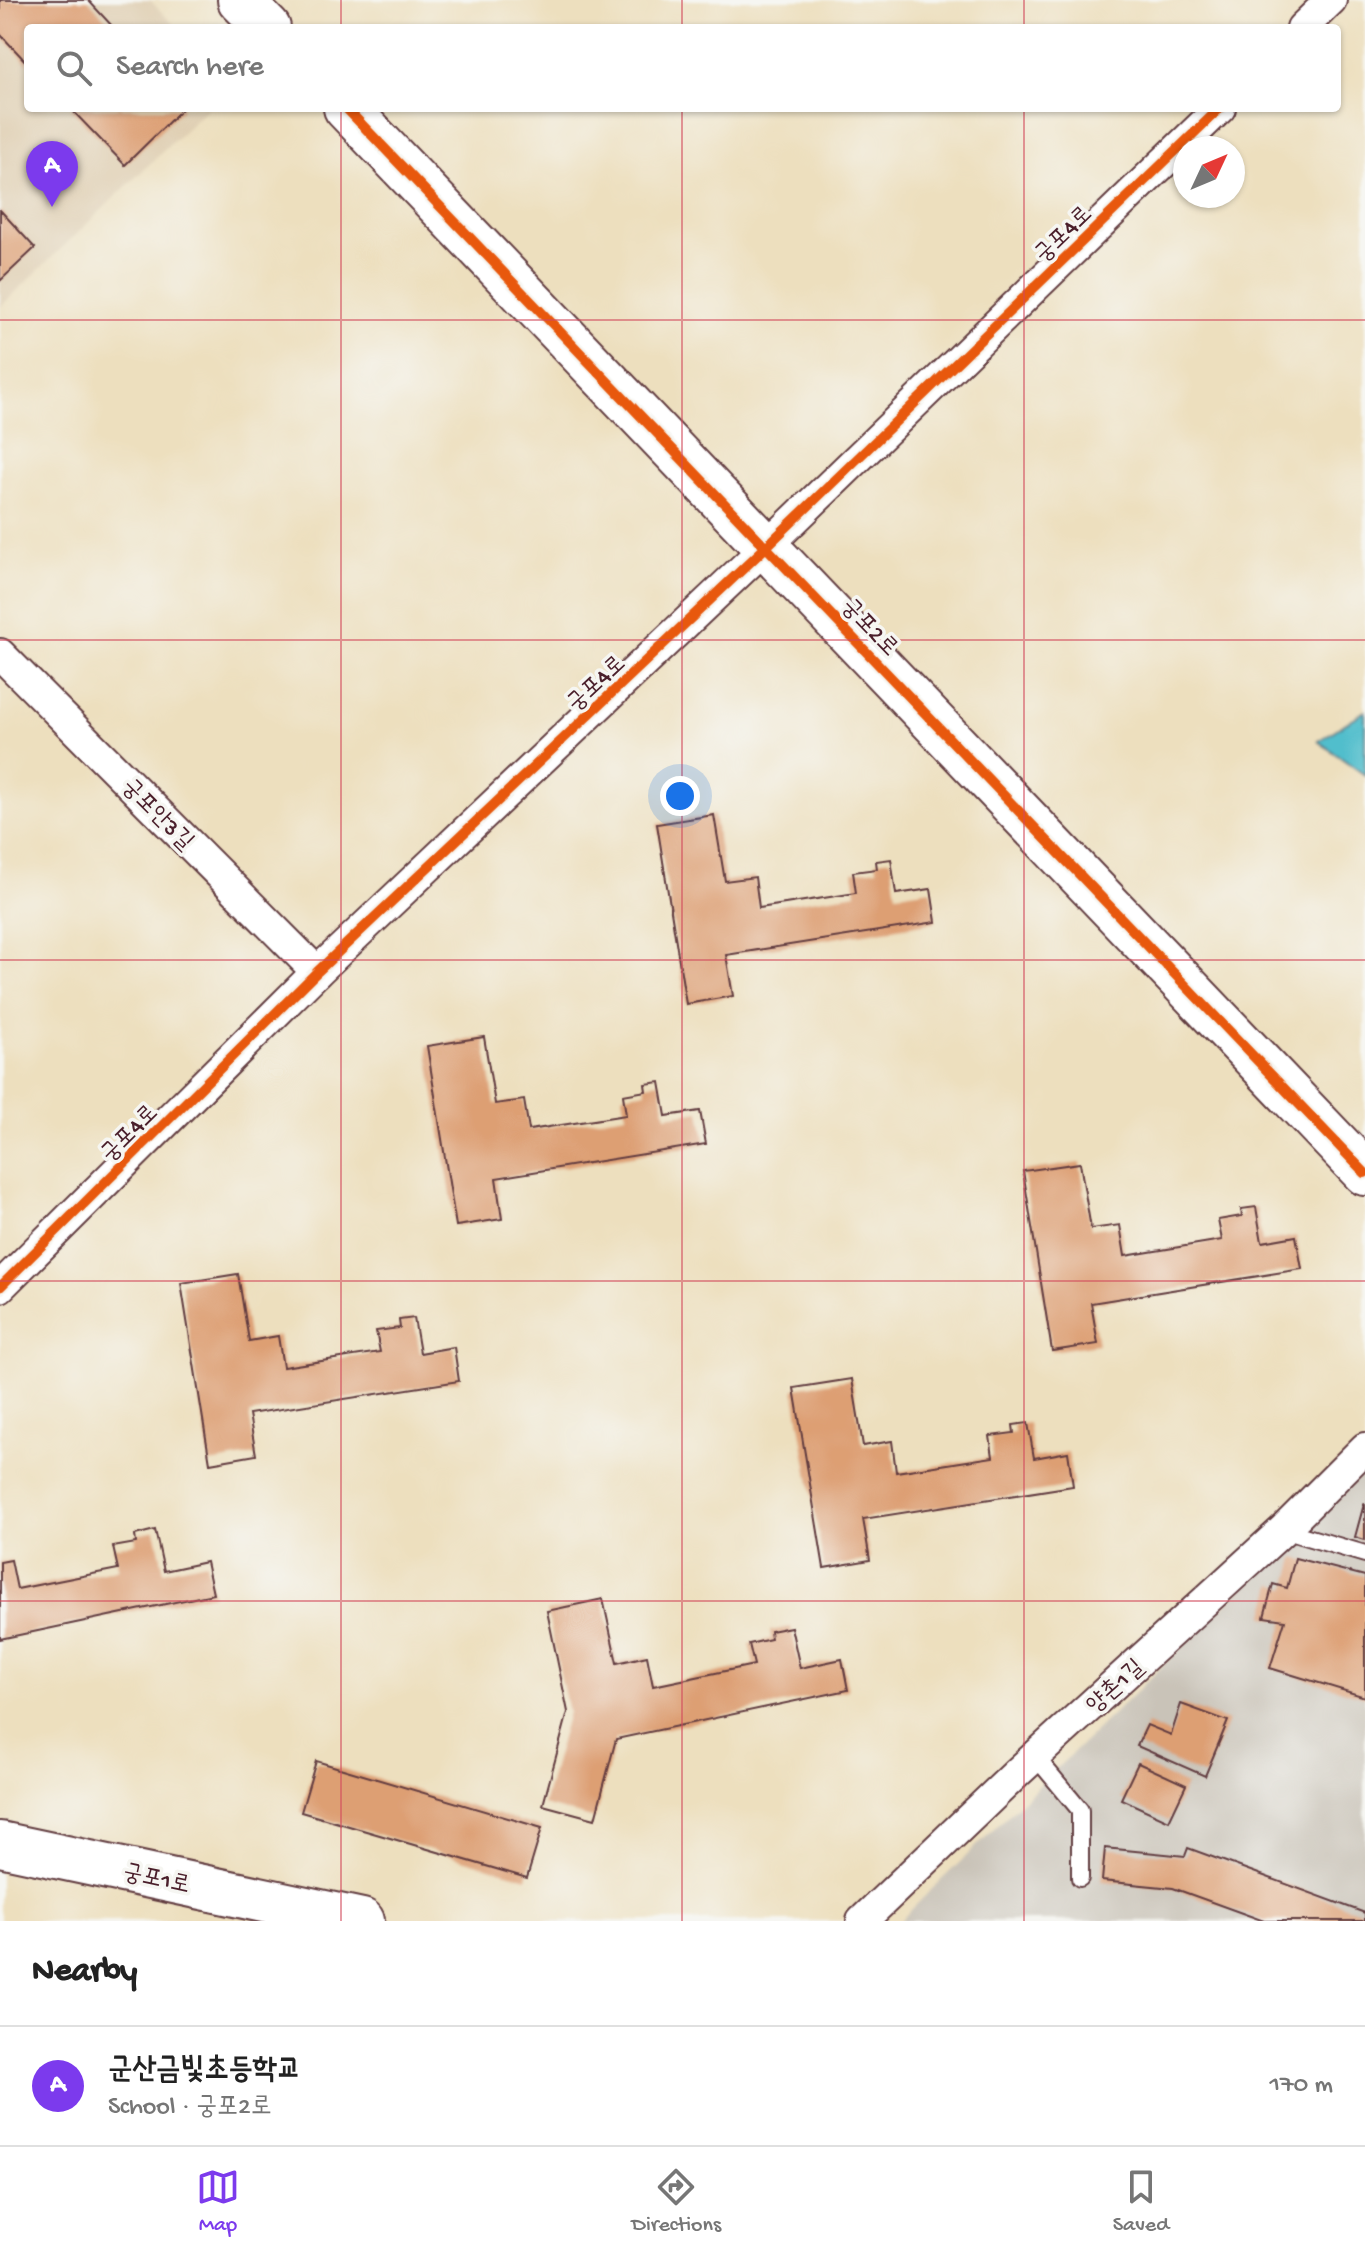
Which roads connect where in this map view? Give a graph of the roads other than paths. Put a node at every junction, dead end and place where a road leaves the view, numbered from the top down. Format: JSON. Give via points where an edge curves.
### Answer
{"nodes":[{"id":1,"x":240,"y":0,"type":"edge"},
{"id":2,"x":1331,"y":0,"type":"edge"},
{"id":3,"x":264,"y":24,"type":"edge"},
{"id":4,"x":1306,"y":24,"type":"edge"},
{"id":5,"x":350,"y":112,"type":"edge"},
{"id":6,"x":1216,"y":112,"type":"edge"},
{"id":7,"x":767,"y":546,"type":"junction"},
{"id":8,"x":0,"y":654,"type":"edge"},
{"id":9,"x":317,"y":972,"type":"junction"},
{"id":10,"x":1365,"y":1173,"type":"edge"},
{"id":11,"x":0,"y":1287,"type":"edge"},
{"id":12,"x":1365,"y":1448,"type":"edge"},
{"id":13,"x":1283,"y":1530,"type":"junction"},
{"id":14,"x":1365,"y":1554,"type":"edge"},
{"id":15,"x":1035,"y":1756,"type":"junction"},
{"id":16,"x":0,"y":1844,"type":"edge"},
{"id":17,"x":1080,"y":1878,"type":"dead end"},
{"id":18,"x":362,"y":1921,"type":"edge"},
{"id":19,"x":862,"y":1921,"type":"edge"}],
"edges":[{"from":1,"to":3,"type":"street"},
{"from":2,"to":4,"type":"street"},
{"from":5,"to":7,"type":"street","name":"궁포2로"},
{"from":6,"to":7,"type":"street","name":"궁포4로"},
{"from":7,"to":9,"type":"street","name":"궁포4로"},
{"from":7,"to":10,"type":"street","name":"궁포2로"},
{"from":8,"to":9,"type":"street","name":"궁포안3길"},
{"from":9,"to":11,"type":"street","name":"궁포4로"},
{"from":12,"to":13,"type":"street","name":"양촌1길"},
{"from":13,"to":14,"type":"lane"},
{"from":13,"to":15,"type":"street","name":"양촌1길"},
{"from":15,"to":17,"type":"lane","via":[[1080,1810]]},
{"from":15,"to":19,"type":"street","name":"양촌1길"},
{"from":16,"to":18,"type":"street","name":"궁포1로"}]}
